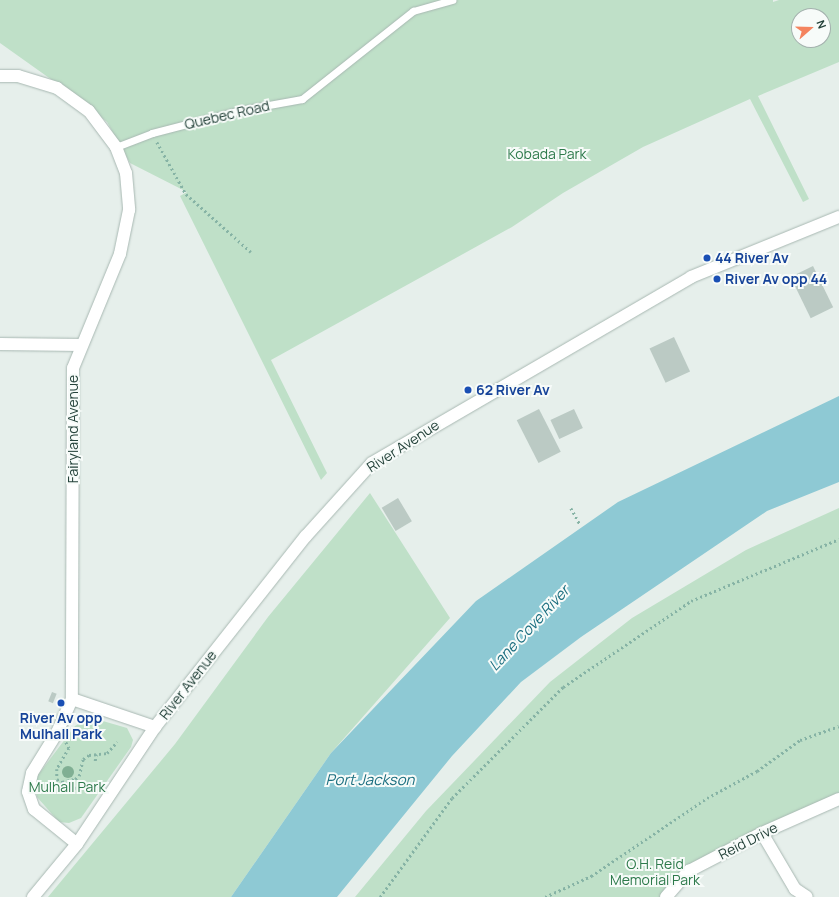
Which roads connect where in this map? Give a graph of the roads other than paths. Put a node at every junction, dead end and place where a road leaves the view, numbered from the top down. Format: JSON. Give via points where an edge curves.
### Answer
{"nodes":[{"id":1,"x":452,"y":0,"type":"edge"},
{"id":2,"x":0,"y":76,"type":"edge"},
{"id":3,"x":116,"y":147,"type":"junction"},
{"id":4,"x":839,"y":217,"type":"edge"},
{"id":5,"x":0,"y":344,"type":"edge"},
{"id":6,"x":81,"y":345,"type":"junction"},
{"id":7,"x":72,"y":699,"type":"junction"},
{"id":8,"x":155,"y":727,"type":"junction"},
{"id":9,"x":839,"y":799,"type":"edge"},
{"id":10,"x":762,"y":833,"type":"junction"},
{"id":11,"x":77,"y":844,"type":"junction"},
{"id":12,"x":33,"y":897,"type":"edge"},
{"id":13,"x":666,"y":897,"type":"edge"},
{"id":14,"x":807,"y":897,"type":"edge"}],
"edges":[{"from":1,"to":3,"type":"lane","name":"Quebec Road","via":[[413,11],[302,98],[152,133]]},
{"from":2,"to":3,"type":"street","via":[[18,76],[57,88],[89,110]]},
{"from":3,"to":6,"type":"street","name":"Fairyland Avenue","via":[[126,173],[129,210],[120,254]]},
{"from":4,"to":8,"type":"street","name":"River Avenue","via":[[691,277],[372,463],[306,536]]},
{"from":5,"to":6,"type":"street"},
{"from":6,"to":7,"type":"street","name":"Fairyland Avenue","via":[[73,368]]},
{"from":7,"to":8,"type":"street"},
{"from":7,"to":11,"type":"street","via":[[58,731],[32,773],[28,792],[34,809]]},
{"from":8,"to":11,"type":"street","name":"River Avenue"},
{"from":9,"to":10,"type":"street","name":"Reid Drive"},
{"from":10,"to":13,"type":"street","name":"Reid Drive","via":[[689,871]]},
{"from":10,"to":14,"type":"street","via":[[795,889]]},
{"from":11,"to":12,"type":"street","name":"River Avenue"}]}
